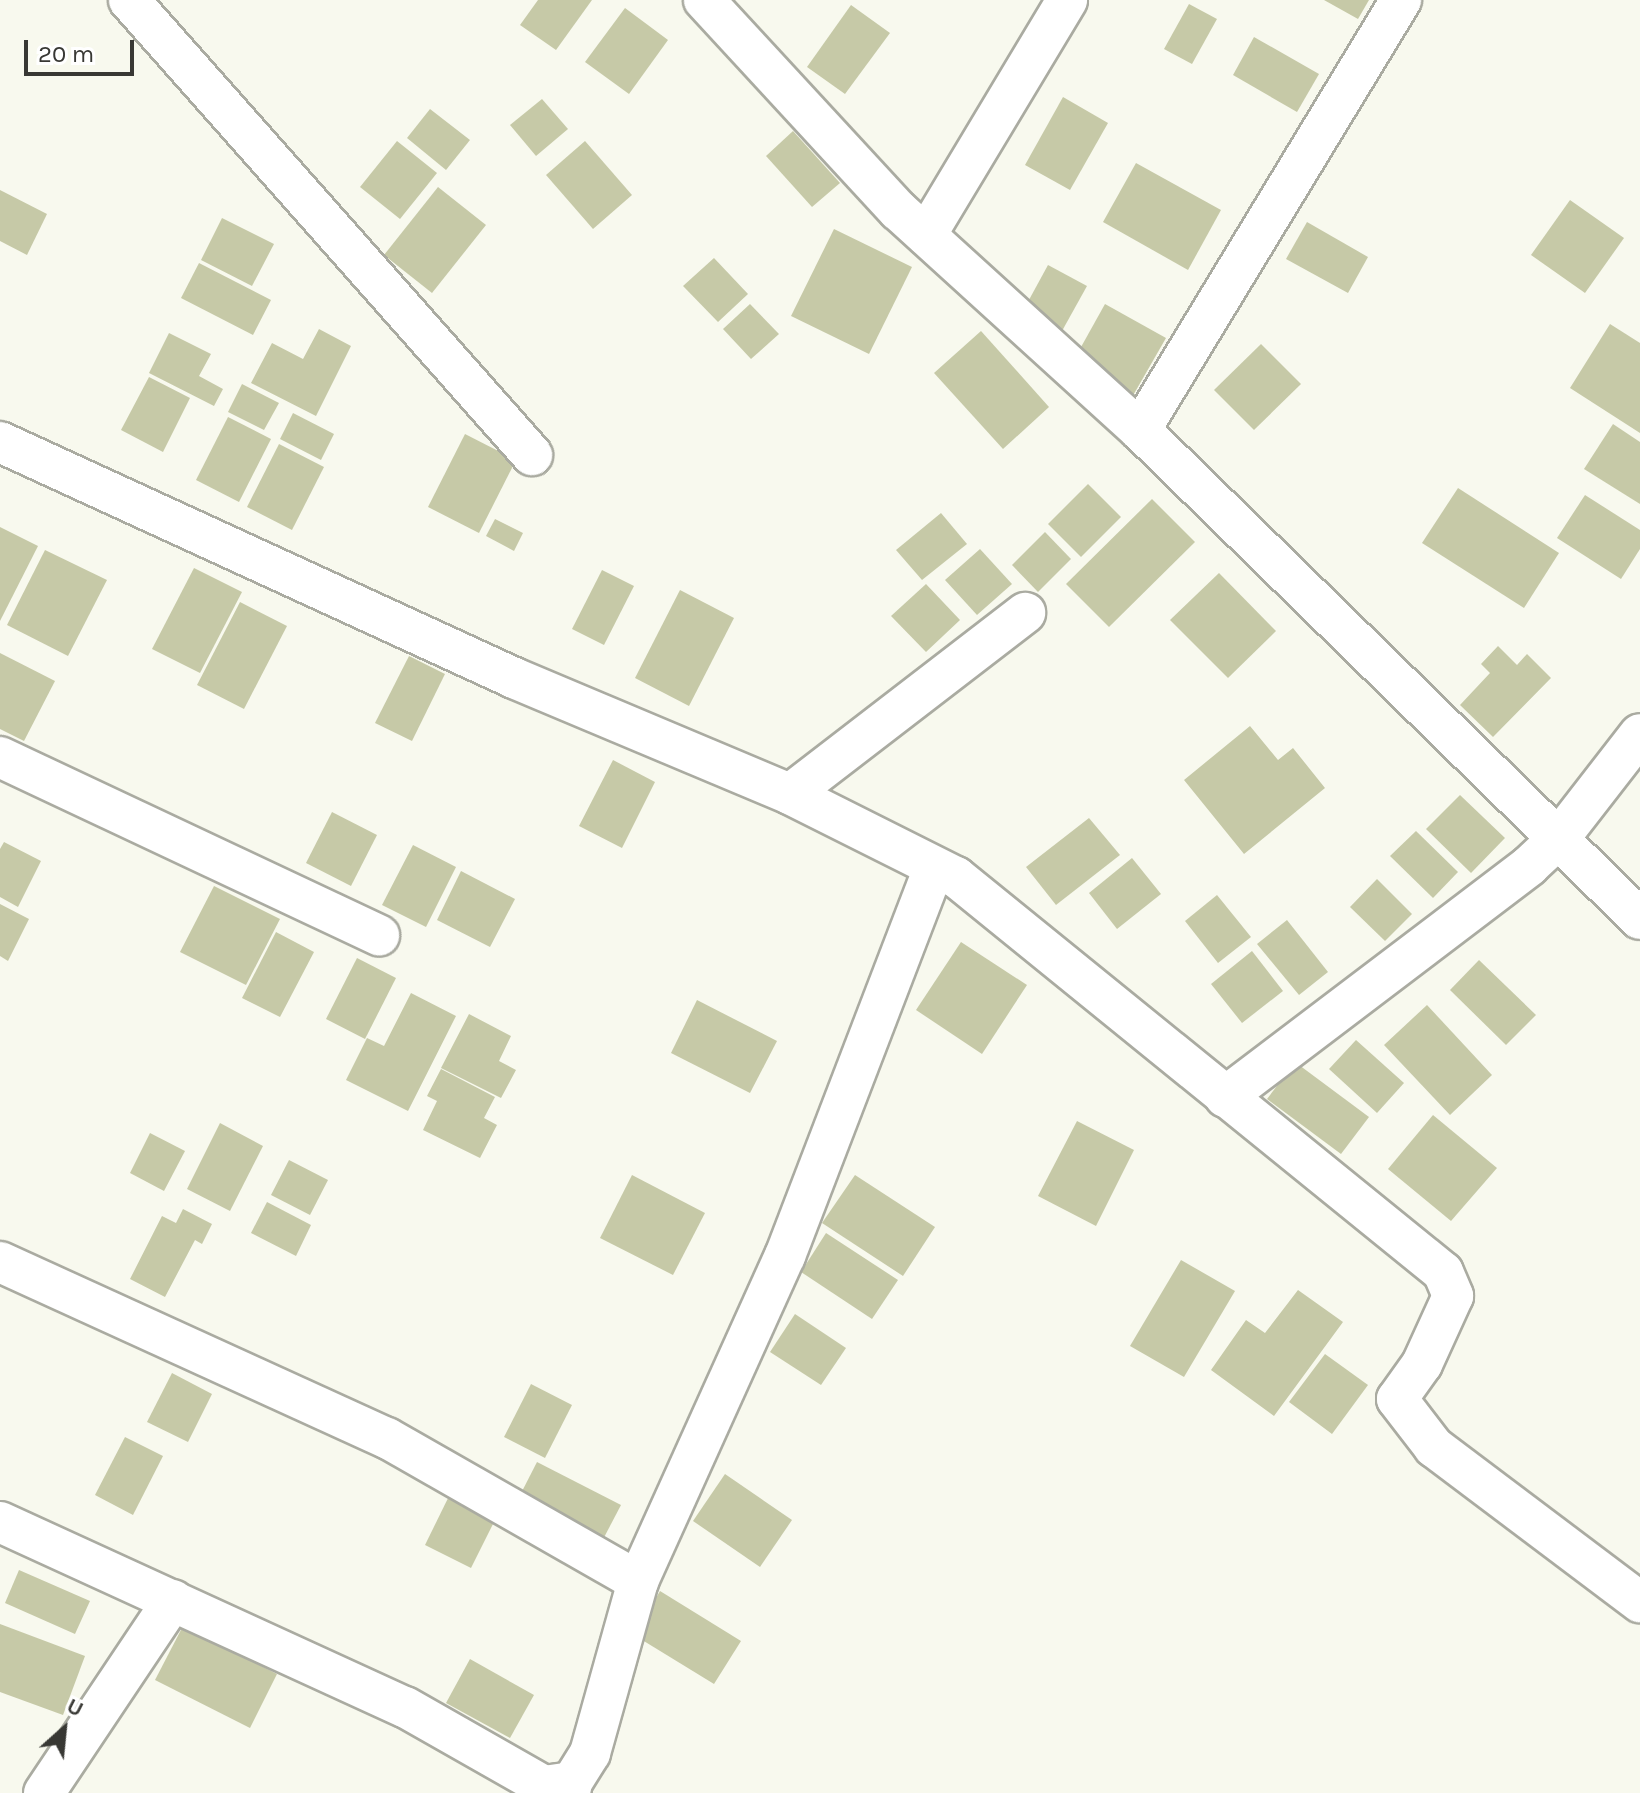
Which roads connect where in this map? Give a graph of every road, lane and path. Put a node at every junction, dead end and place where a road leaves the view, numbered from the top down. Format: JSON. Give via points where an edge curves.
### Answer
{"nodes":[{"id":1,"x":129,"y":0,"type":"edge"},
{"id":2,"x":704,"y":0,"type":"edge"},
{"id":3,"x":1067,"y":0,"type":"edge"},
{"id":4,"x":1401,"y":0,"type":"edge"},
{"id":5,"x":926,"y":235,"type":"junction"},
{"id":6,"x":1140,"y":430,"type":"junction"},
{"id":7,"x":0,"y":442,"type":"edge"},
{"id":8,"x":532,"y":455,"type":"dead end"},
{"id":9,"x":1025,"y":613,"type":"dead end"},
{"id":10,"x":1640,"y":734,"type":"edge"},
{"id":11,"x":0,"y":757,"type":"edge"},
{"id":12,"x":790,"y":794,"type":"junction"},
{"id":13,"x":1560,"y":837,"type":"junction"},
{"id":14,"x":934,"y":868,"type":"junction"},
{"id":15,"x":1640,"y":919,"type":"edge"},
{"id":16,"x":379,"y":935,"type":"dead end"},
{"id":17,"x":1225,"y":1097,"type":"junction"},
{"id":18,"x":0,"y":1262,"type":"edge"},
{"id":19,"x":0,"y":1522,"type":"edge"},
{"id":20,"x":638,"y":1581,"type":"junction"},
{"id":21,"x":173,"y":1600,"type":"junction"},
{"id":22,"x":1640,"y":1602,"type":"edge"},
{"id":23,"x":571,"y":1787,"type":"edge"},
{"id":24,"x":44,"y":1793,"type":"edge"}],
"edges":[{"from":1,"to":8,"type":"street"},
{"from":2,"to":5,"type":"street"},
{"from":3,"to":5,"type":"street"},
{"from":4,"to":6,"type":"street"},
{"from":5,"to":6,"type":"street"},
{"from":6,"to":13,"type":"street"},
{"from":7,"to":12,"type":"street","via":[[514,678]]},
{"from":9,"to":12,"type":"street"},
{"from":10,"to":13,"type":"street"},
{"from":11,"to":16,"type":"street"},
{"from":12,"to":14,"type":"street"},
{"from":13,"to":15,"type":"street"},
{"from":13,"to":17,"type":"street"},
{"from":14,"to":17,"type":"street","via":[[956,877]]},
{"from":14,"to":20,"type":"street","via":[[785,1256]]},
{"from":17,"to":22,"type":"street","via":[[1443,1272],[1453,1296],[1422,1364],[1397,1399],[1434,1447]]},
{"from":18,"to":20,"type":"street","via":[[387,1438]]},
{"from":19,"to":21,"type":"street"},
{"from":20,"to":23,"type":"street","via":[[590,1753]]},
{"from":21,"to":23,"type":"street","via":[[405,1707],[544,1786]]},
{"from":21,"to":24,"type":"street"}]}
